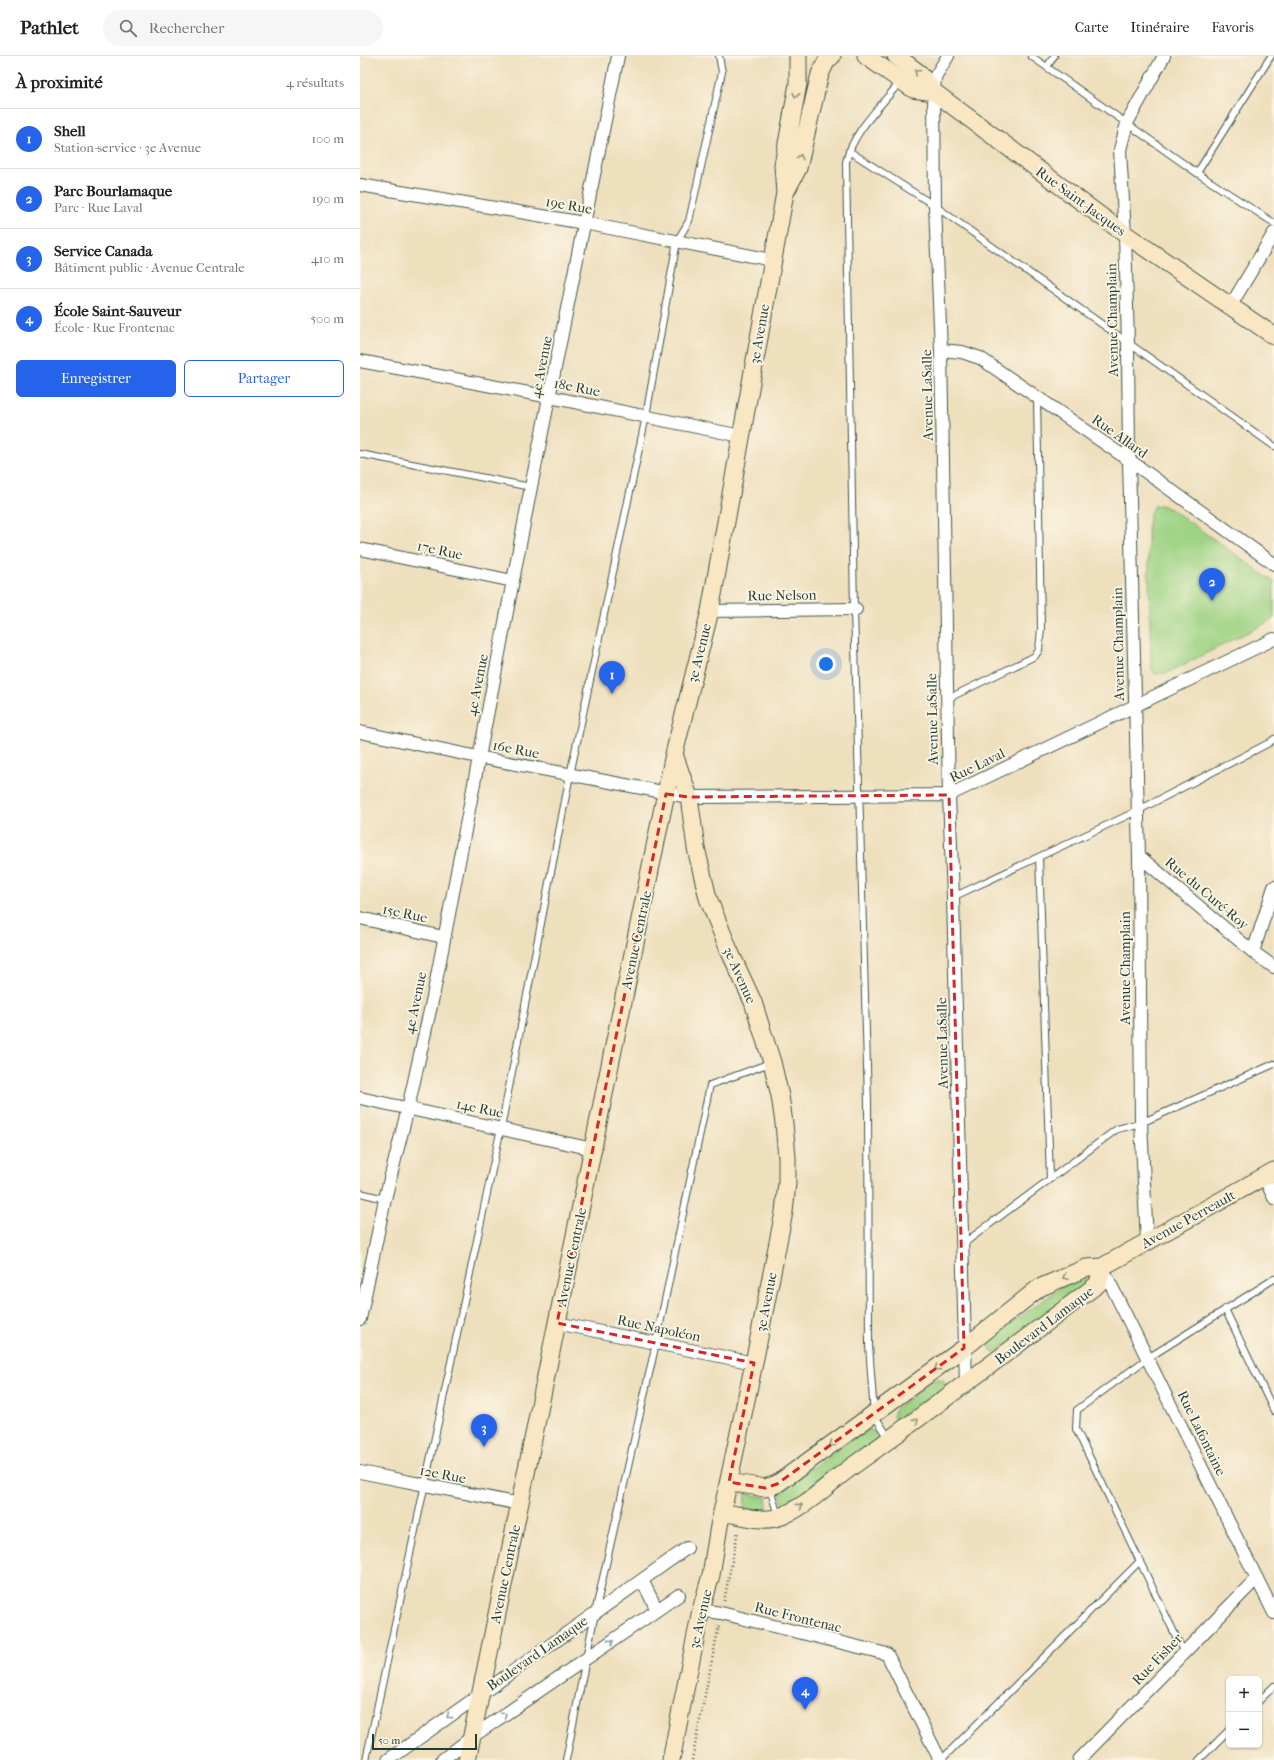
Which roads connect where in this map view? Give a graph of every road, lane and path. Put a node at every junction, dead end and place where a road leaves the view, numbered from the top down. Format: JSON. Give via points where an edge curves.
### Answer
{"nodes":[{"id":1,"x":618,"y":56,"type":"edge"},
{"id":2,"x":719,"y":56,"type":"edge"},
{"id":3,"x":798,"y":56,"type":"edge"},
{"id":4,"x":832,"y":56,"type":"edge"},
{"id":5,"x":866,"y":56,"type":"edge"},
{"id":6,"x":896,"y":56,"type":"edge"},
{"id":7,"x":948,"y":56,"type":"edge"},
{"id":8,"x":1031,"y":56,"type":"edge"},
{"id":9,"x":1054,"y":56,"type":"edge"},
{"id":10,"x":1164,"y":56,"type":"edge"},
{"id":11,"x":1271,"y":56,"type":"edge"},
{"id":12,"x":1047,"y":67,"type":"junction"},
{"id":13,"x":901,"y":81,"type":"junction"},
{"id":14,"x":934,"y":92,"type":"junction"},
{"id":15,"x":1127,"y":123,"type":"junction"},
{"id":16,"x":849,"y":151,"type":"junction"},
{"id":17,"x":1198,"y":173,"type":"junction"},
{"id":18,"x":360,"y":185,"type":"edge"},
{"id":19,"x":785,"y":193,"type":"junction"},
{"id":20,"x":935,"y":206,"type":"junction"},
{"id":21,"x":1274,"y":222,"type":"edge"},
{"id":22,"x":584,"y":223,"type":"junction"},
{"id":23,"x":1274,"y":233,"type":"edge"},
{"id":24,"x":1124,"y":234,"type":"junction"},
{"id":25,"x":677,"y":241,"type":"junction"},
{"id":26,"x":772,"y":260,"type":"junction"},
{"id":27,"x":1230,"y":306,"type":"junction"},
{"id":28,"x":1274,"y":336,"type":"edge"},
{"id":29,"x":1128,"y":344,"type":"junction"},
{"id":30,"x":941,"y":350,"type":"junction"},
{"id":31,"x":360,"y":361,"type":"edge"},
{"id":32,"x":550,"y":397,"type":"junction"},
{"id":33,"x":1037,"y":397,"type":"junction"},
{"id":34,"x":646,"y":416,"type":"junction"},
{"id":35,"x":741,"y":436,"type":"junction"},
{"id":36,"x":1274,"y":446,"type":"edge"},
{"id":37,"x":360,"y":454,"type":"edge"},
{"id":38,"x":1129,"y":460,"type":"junction"},
{"id":39,"x":531,"y":487,"type":"junction"},
{"id":40,"x":360,"y":549,"type":"edge"},
{"id":41,"x":1274,"y":564,"type":"edge"},
{"id":42,"x":513,"y":581,"type":"junction"},
{"id":43,"x":855,"y":609,"type":"junction"},
{"id":44,"x":710,"y":611,"type":"junction"},
{"id":45,"x":1274,"y":639,"type":"edge"},
{"id":46,"x":947,"y":699,"type":"junction"},
{"id":47,"x":1135,"y":706,"type":"junction"},
{"id":48,"x":360,"y":732,"type":"edge"},
{"id":49,"x":1274,"y":739,"type":"edge"},
{"id":50,"x":674,"y":754,"type":"junction"},
{"id":51,"x":478,"y":757,"type":"junction"},
{"id":52,"x":570,"y":775,"type":"junction"},
{"id":53,"x":666,"y":794,"type":"junction"},
{"id":54,"x":949,"y":795,"type":"junction"},
{"id":55,"x":689,"y":797,"type":"junction"},
{"id":56,"x":859,"y":797,"type":"junction"},
{"id":57,"x":1137,"y":812,"type":"junction"},
{"id":58,"x":1139,"y":856,"type":"junction"},
{"id":59,"x":1039,"y":857,"type":"junction"},
{"id":60,"x":1274,"y":887,"type":"edge"},
{"id":61,"x":953,"y":897,"type":"junction"},
{"id":62,"x":360,"y":918,"type":"edge"},
{"id":63,"x":443,"y":937,"type":"junction"},
{"id":64,"x":1253,"y":952,"type":"junction"},
{"id":65,"x":1274,"y":967,"type":"edge"},
{"id":66,"x":772,"y":1062,"type":"junction"},
{"id":67,"x":1274,"y":1064,"type":"edge"},
{"id":68,"x":360,"y":1098,"type":"edge"},
{"id":69,"x":408,"y":1108,"type":"junction"},
{"id":70,"x":1141,"y":1123,"type":"junction"},
{"id":71,"x":501,"y":1128,"type":"junction"},
{"id":72,"x":593,"y":1149,"type":"junction"},
{"id":73,"x":1269,"y":1174,"type":"edge"},
{"id":74,"x":1050,"y":1179,"type":"junction"},
{"id":75,"x":360,"y":1193,"type":"edge"},
{"id":76,"x":1274,"y":1198,"type":"edge"},
{"id":77,"x":385,"y":1199,"type":"junction"},
{"id":78,"x":1147,"y":1242,"type":"junction"},
{"id":79,"x":962,"y":1245,"type":"junction"},
{"id":80,"x":1102,"y":1267,"type":"junction"},
{"id":81,"x":1274,"y":1279,"type":"edge"},
{"id":82,"x":363,"y":1285,"type":"edge"},
{"id":83,"x":1225,"y":1309,"type":"junction"},
{"id":84,"x":360,"y":1318,"type":"edge"},
{"id":85,"x":557,"y":1323,"type":"junction"},
{"id":86,"x":656,"y":1343,"type":"junction"},
{"id":87,"x":964,"y":1348,"type":"junction"},
{"id":88,"x":1148,"y":1358,"type":"junction"},
{"id":89,"x":754,"y":1363,"type":"junction"},
{"id":90,"x":966,"y":1384,"type":"junction"},
{"id":91,"x":1274,"y":1411,"type":"edge"},
{"id":92,"x":874,"y":1415,"type":"junction"},
{"id":93,"x":890,"y":1439,"type":"junction"},
{"id":94,"x":360,"y":1472,"type":"edge"},
{"id":95,"x":729,"y":1482,"type":"junction"},
{"id":96,"x":425,"y":1486,"type":"junction"},
{"id":97,"x":770,"y":1486,"type":"junction"},
{"id":98,"x":520,"y":1504,"type":"junction"},
{"id":99,"x":722,"y":1512,"type":"junction"},
{"id":100,"x":779,"y":1517,"type":"junction"},
{"id":101,"x":687,"y":1548,"type":"dead end"},
{"id":102,"x":1140,"y":1561,"type":"junction"},
{"id":103,"x":1256,"y":1578,"type":"junction"},
{"id":104,"x":642,"y":1580,"type":"junction"},
{"id":105,"x":679,"y":1594,"type":"dead end"},
{"id":106,"x":657,"y":1610,"type":"junction"},
{"id":107,"x":701,"y":1610,"type":"junction"},
{"id":108,"x":595,"y":1613,"type":"junction"},
{"id":109,"x":1274,"y":1613,"type":"edge"},
{"id":110,"x":1184,"y":1653,"type":"junction"},
{"id":111,"x":587,"y":1658,"type":"junction"},
{"id":112,"x":1274,"y":1686,"type":"edge"},
{"id":113,"x":481,"y":1693,"type":"junction"},
{"id":114,"x":1262,"y":1698,"type":"edge"},
{"id":115,"x":1226,"y":1733,"type":"edge"},
{"id":116,"x":472,"y":1737,"type":"junction"},
{"id":117,"x":366,"y":1760,"type":"edge"},
{"id":118,"x":388,"y":1760,"type":"edge"},
{"id":119,"x":442,"y":1760,"type":"edge"},
{"id":120,"x":467,"y":1760,"type":"edge"},
{"id":121,"x":566,"y":1760,"type":"edge"},
{"id":122,"x":670,"y":1760,"type":"edge"},
{"id":123,"x":941,"y":1760,"type":"edge"},
{"id":124,"x":1079,"y":1760,"type":"edge"},
{"id":125,"x":1199,"y":1760,"type":"edge"}],
"edges":[{"from":1,"to":22,"type":"street","name":"4e Avenue"},
{"from":2,"to":25,"type":"lane","via":[[722,72],[689,221]]},
{"from":3,"to":19,"type":"main road","name":"3e Avenue","one_way":true,"via":[[798,84],[783,165]]},
{"from":19,"to":4,"type":"main road","name":"3e Avenue","one_way":true,"via":[[798,168],[820,74]]},
{"from":5,"to":13,"type":"main road"},
{"from":14,"to":6,"type":"main road","name":"Rue Saint-Jacques","one_way":true,"via":[[919,73]]},
{"from":7,"to":14,"type":"street","name":"Avenue LaSalle","via":[[935,77]]},
{"from":8,"to":12,"type":"lane"},
{"from":9,"to":12,"type":"lane"},
{"from":10,"to":15,"type":"street","name":"Avenue Champlain"},
{"from":11,"to":17,"type":"lane"},
{"from":12,"to":15,"type":"lane"},
{"from":13,"to":14,"type":"main road","via":[[913,89]]},
{"from":13,"to":16,"type":"lane","via":[[855,138]]},
{"from":14,"to":20,"type":"street","name":"Avenue LaSalle"},
{"from":14,"to":24,"type":"main road","name":"Rue Saint-Jacques"},
{"from":15,"to":17,"type":"lane"},
{"from":15,"to":24,"type":"street","name":"Avenue Champlain","via":[[1120,150]]},
{"from":16,"to":20,"type":"lane"},
{"from":16,"to":43,"type":"lane","via":[[846,162],[846,200]]},
{"from":17,"to":21,"type":"lane"},
{"from":18,"to":22,"type":"street","name":"19e Rue"},
{"from":19,"to":26,"type":"main road","name":"3e Avenue"},
{"from":20,"to":29,"type":"lane"},
{"from":20,"to":30,"type":"street","name":"Avenue LaSalle"},
{"from":22,"to":25,"type":"street","name":"19e Rue"},
{"from":22,"to":32,"type":"street","name":"4e Avenue"},
{"from":23,"to":27,"type":"street"},
{"from":24,"to":27,"type":"main road","name":"Rue Saint-Jacques"},
{"from":24,"to":29,"type":"street","name":"Avenue Champlain"},
{"from":25,"to":26,"type":"street","name":"19e Rue"},
{"from":25,"to":34,"type":"lane"},
{"from":26,"to":35,"type":"main road","name":"3e Avenue"},
{"from":27,"to":28,"type":"main road","name":"Rue Saint-Jacques"},
{"from":29,"to":36,"type":"lane"},
{"from":29,"to":38,"type":"street","name":"Avenue Champlain"},
{"from":30,"to":33,"type":"street","name":"Rue Allard","via":[[962,352],[980,358]]},
{"from":30,"to":46,"type":"street","name":"Avenue LaSalle"},
{"from":31,"to":32,"type":"street","name":"18e Rue"},
{"from":32,"to":34,"type":"street","name":"18e Rue"},
{"from":32,"to":39,"type":"street","name":"4e Avenue"},
{"from":33,"to":38,"type":"street","name":"Rue Allard"},
{"from":33,"to":46,"type":"lane","via":[[1041,628],[1039,650],[1034,656]]},
{"from":34,"to":35,"type":"street","name":"18e Rue"},
{"from":34,"to":52,"type":"lane"},
{"from":35,"to":44,"type":"main road","name":"3e Avenue"},
{"from":37,"to":39,"type":"lane"},
{"from":38,"to":41,"type":"street","name":"Rue Allard"},
{"from":38,"to":47,"type":"street","name":"Avenue Champlain"},
{"from":39,"to":42,"type":"street","name":"4e Avenue"},
{"from":40,"to":42,"type":"street","name":"17e Rue"},
{"from":42,"to":51,"type":"street","name":"4e Avenue"},
{"from":43,"to":44,"type":"street","name":"Rue Nelson"},
{"from":43,"to":56,"type":"lane"},
{"from":44,"to":50,"type":"main road","name":"3e Avenue"},
{"from":45,"to":47,"type":"street","name":"Rue Laval"},
{"from":46,"to":54,"type":"street","name":"Avenue LaSalle"},
{"from":47,"to":54,"type":"street","name":"Rue Laval"},
{"from":47,"to":57,"type":"street","name":"Avenue Champlain"},
{"from":48,"to":51,"type":"street","name":"16e Rue"},
{"from":49,"to":57,"type":"lane"},
{"from":50,"to":53,"type":"main road","name":"Avenue Centrale"},
{"from":50,"to":55,"type":"main road","name":"3e Avenue"},
{"from":51,"to":52,"type":"street","name":"16e Rue"},
{"from":51,"to":63,"type":"street","name":"4e Avenue"},
{"from":52,"to":53,"type":"street","name":"16e Rue"},
{"from":52,"to":71,"type":"lane"},
{"from":53,"to":55,"type":"street","name":"Rue Laval"},
{"from":53,"to":72,"type":"main road","name":"Avenue Centrale"},
{"from":54,"to":56,"type":"street","name":"Rue Laval"},
{"from":54,"to":61,"type":"street","name":"Avenue LaSalle"},
{"from":55,"to":56,"type":"street","name":"Rue Laval"},
{"from":55,"to":66,"type":"main road","name":"3e Avenue","via":[[696,848],[708,898],[753,1002]]},
{"from":56,"to":92,"type":"lane","via":[[868,1102],[869,1345]]},
{"from":57,"to":58,"type":"street","name":"Avenue Champlain"},
{"from":57,"to":59,"type":"lane"},
{"from":58,"to":64,"type":"street","name":"Rue du Curé-Roy"},
{"from":58,"to":70,"type":"street","name":"Avenue Champlain"},
{"from":59,"to":61,"type":"lane"},
{"from":59,"to":74,"type":"lane"},
{"from":60,"to":64,"type":"street"},
{"from":61,"to":79,"type":"street","name":"Avenue LaSalle"},
{"from":62,"to":63,"type":"street","name":"15e Rue"},
{"from":63,"to":69,"type":"street","name":"4e Avenue","via":[[433,997]]},
{"from":64,"to":65,"type":"street","name":"Rue du Curé-Roy"},
{"from":66,"to":86,"type":"lane","via":[[710,1085]]},
{"from":66,"to":89,"type":"main road","name":"3e Avenue","via":[[784,1123],[787,1183],[784,1212]]},
{"from":67,"to":70,"type":"lane"},
{"from":68,"to":69,"type":"street","name":"14e Rue"},
{"from":69,"to":71,"type":"street","name":"14e Rue"},
{"from":69,"to":77,"type":"street","name":"4e Avenue"},
{"from":70,"to":74,"type":"lane","via":[[1117,1129]]},
{"from":70,"to":78,"type":"street","name":"Avenue Champlain"},
{"from":71,"to":72,"type":"street","name":"14e Rue"},
{"from":71,"to":96,"type":"lane"},
{"from":72,"to":85,"type":"main road","name":"Avenue Centrale"},
{"from":73,"to":76,"type":"street"},
{"from":73,"to":78,"type":"main road","name":"Avenue Perreault"},
{"from":74,"to":79,"type":"lane"},
{"from":75,"to":77,"type":"lane"},
{"from":77,"to":82,"type":"street","name":"4e Avenue"},
{"from":78,"to":80,"type":"main road","name":"Avenue Perreault"},
{"from":79,"to":87,"type":"street","name":"Avenue LaSalle"},
{"from":80,"to":87,"type":"main road","name":"Boulevard Lamaque","one_way":true,"via":[[1086,1268],[1039,1288]]},
{"from":80,"to":88,"type":"street","name":"Rue Lafontaine"},
{"from":80,"to":90,"type":"main road","name":"Boulevard Lamaque","via":[[1098,1284]]},
{"from":81,"to":83,"type":"lane"},
{"from":82,"to":84,"type":"street","name":"4e Avenue"},
{"from":83,"to":88,"type":"lane"},
{"from":83,"to":91,"type":"lane"},
{"from":85,"to":86,"type":"street","name":"Rue Napoléon"},
{"from":85,"to":98,"type":"main road","name":"Avenue Centrale"},
{"from":86,"to":89,"type":"street","name":"Rue Napoléon"},
{"from":86,"to":108,"type":"lane"},
{"from":87,"to":90,"type":"street","name":"Avenue LaSalle"},
{"from":87,"to":92,"type":"main road","name":"Boulevard Lamaque","one_way":true},
{"from":88,"to":102,"type":"lane","via":[[1077,1410],[1076,1429]]},
{"from":88,"to":103,"type":"street","name":"Rue Lafontaine"},
{"from":89,"to":95,"type":"main road","name":"3e Avenue"},
{"from":93,"to":90,"type":"main road","name":"Boulevard Lamaque","one_way":true},
{"from":92,"to":93,"type":"lane"},
{"from":92,"to":97,"type":"main road","name":"Boulevard Lamaque","one_way":true,"via":[[777,1484]]},
{"from":100,"to":93,"type":"main road","name":"Boulevard Lamaque","one_way":true,"via":[[795,1510]]},
{"from":94,"to":96,"type":"street","name":"12e Rue"},
{"from":95,"to":97,"type":"main road","name":"Boulevard Lamaque","via":[[765,1488]]},
{"from":95,"to":99,"type":"main road","name":"3e Avenue"},
{"from":96,"to":98,"type":"street","name":"12e Rue"},
{"from":96,"to":117,"type":"lane"},
{"from":97,"to":100,"type":"lane"},
{"from":98,"to":113,"type":"main road","name":"Avenue Centrale"},
{"from":99,"to":100,"type":"main road","name":"Boulevard Lamaque","via":[[767,1519]]},
{"from":99,"to":107,"type":"main road","name":"3e Avenue","via":[[711,1575]]},
{"from":101,"to":104,"type":"street","name":"Boulevard Lamaque"},
{"from":102,"to":110,"type":"lane"},
{"from":102,"to":123,"type":"lane"},
{"from":103,"to":109,"type":"street","name":"Rue Lafontaine"},
{"from":103,"to":110,"type":"street","name":"Rue Fisher"},
{"from":104,"to":106,"type":"street"},
{"from":104,"to":108,"type":"street","name":"Boulevard Lamaque"},
{"from":105,"to":106,"type":"street"},
{"from":111,"to":106,"type":"street","one_way":true},
{"from":107,"to":122,"type":"main road","name":"3e Avenue"},
{"from":107,"to":123,"type":"street","name":"Rue Frontenac","via":[[887,1654]]},
{"from":108,"to":111,"type":"lane"},
{"from":108,"to":113,"type":"street","name":"Boulevard Lamaque"},
{"from":110,"to":124,"type":"street","name":"Rue Fisher"},
{"from":116,"to":111,"type":"street","one_way":true},
{"from":111,"to":121,"type":"lane"},
{"from":112,"to":114,"type":"lane"},
{"from":113,"to":116,"type":"main road","name":"Avenue Centrale"},
{"from":113,"to":118,"type":"street","name":"Boulevard Lamaque","one_way":true},
{"from":115,"to":125,"type":"lane"},
{"from":116,"to":119,"type":"street"},
{"from":116,"to":120,"type":"main road","name":"Avenue Centrale"}]}
